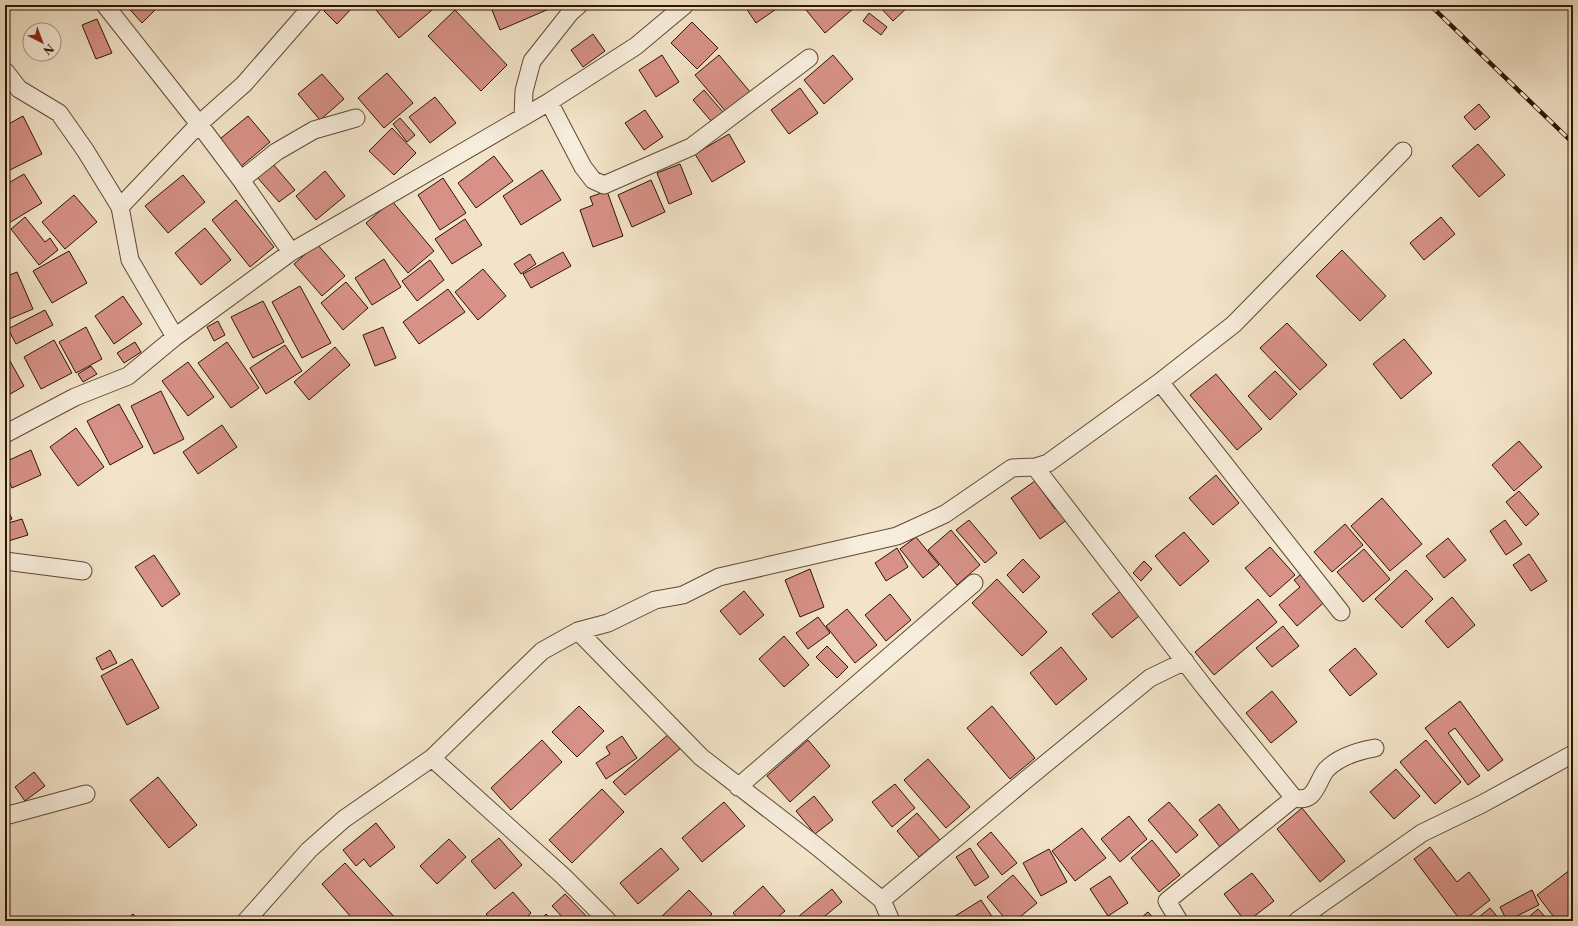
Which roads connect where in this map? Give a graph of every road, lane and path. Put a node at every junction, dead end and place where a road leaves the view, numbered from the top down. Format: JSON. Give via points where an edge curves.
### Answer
{"nodes":[{"id":1,"x":105,"y":5,"type":"edge"},
{"id":2,"x":314,"y":5,"type":"edge"},
{"id":3,"x":579,"y":5,"type":"edge"},
{"id":4,"x":685,"y":5,"type":"edge"},
{"id":5,"x":809,"y":58,"type":"dead end"},
{"id":6,"x":5,"y":71,"type":"edge"},
{"id":7,"x":549,"y":102,"type":"junction"},
{"id":8,"x":523,"y":117,"type":"junction"},
{"id":9,"x":356,"y":118,"type":"dead end"},
{"id":10,"x":199,"y":124,"type":"junction"},
{"id":11,"x":1403,"y":151,"type":"dead end"},
{"id":12,"x":241,"y":180,"type":"junction"},
{"id":13,"x":120,"y":207,"type":"junction"},
{"id":14,"x":291,"y":252,"type":"junction"},
{"id":15,"x":175,"y":337,"type":"junction"},
{"id":16,"x":1160,"y":382,"type":"junction"},
{"id":17,"x":5,"y":434,"type":"edge"},
{"id":18,"x":1035,"y":467,"type":"junction"},
{"id":19,"x":5,"y":561,"type":"edge"},
{"id":20,"x":83,"y":571,"type":"dead end"},
{"id":21,"x":974,"y":583,"type":"dead end"},
{"id":22,"x":1341,"y":612,"type":"dead end"},
{"id":23,"x":578,"y":631,"type":"junction"},
{"id":24,"x":1185,"y":661,"type":"junction"},
{"id":25,"x":1375,"y":748,"type":"dead end"},
{"id":26,"x":1573,"y":754,"type":"edge"},
{"id":27,"x":432,"y":758,"type":"junction"},
{"id":28,"x":738,"y":787,"type":"junction"},
{"id":29,"x":86,"y":794,"type":"dead end"},
{"id":30,"x":1294,"y":798,"type":"junction"},
{"id":31,"x":5,"y":816,"type":"edge"},
{"id":32,"x":882,"y":900,"type":"junction"},
{"id":33,"x":246,"y":921,"type":"edge"},
{"id":34,"x":608,"y":921,"type":"edge"},
{"id":35,"x":892,"y":921,"type":"edge"},
{"id":36,"x":1180,"y":921,"type":"edge"},
{"id":37,"x":1297,"y":921,"type":"edge"}],
"edges":[{"from":1,"to":10,"type":"street"},
{"from":2,"to":10,"type":"street","via":[[244,84]]},
{"from":3,"to":8,"type":"street","via":[[532,61],[524,91]]},
{"from":4,"to":7,"type":"street","via":[[636,46]]},
{"from":5,"to":7,"type":"street","via":[[691,146],[604,185],[593,180],[582,167]]},
{"from":6,"to":13,"type":"street","via":[[19,89],[59,113]]},
{"from":7,"to":8,"type":"street"},
{"from":8,"to":14,"type":"street"},
{"from":9,"to":12,"type":"street","via":[[314,130],[276,152]]},
{"from":10,"to":12,"type":"street"},
{"from":10,"to":13,"type":"street"},
{"from":11,"to":16,"type":"street","via":[[1234,324]]},
{"from":12,"to":14,"type":"street"},
{"from":13,"to":15,"type":"street","via":[[130,260]]},
{"from":14,"to":15,"type":"street"},
{"from":15,"to":17,"type":"street","via":[[128,376],[75,398]]},
{"from":16,"to":18,"type":"street","via":[[1048,462]]},
{"from":16,"to":22,"type":"street"},
{"from":18,"to":23,"type":"street","via":[[1012,468],[945,514],[897,536],[719,577],[683,595],[656,600],[608,623]]},
{"from":18,"to":24,"type":"street"},
{"from":19,"to":20,"type":"street"},
{"from":21,"to":28,"type":"street"},
{"from":23,"to":27,"type":"street","via":[[542,651]]},
{"from":23,"to":28,"type":"street","via":[[701,757]]},
{"from":24,"to":30,"type":"street"},
{"from":24,"to":32,"type":"street","via":[[1150,678]]},
{"from":25,"to":30,"type":"street","via":[[1356,752],[1338,761],[1327,770],[1310,796],[1301,800]]},
{"from":26,"to":37,"type":"street","via":[[1482,804],[1422,833]]},
{"from":27,"to":33,"type":"street","via":[[344,819],[309,850]]},
{"from":27,"to":34,"type":"street","via":[[563,876]]},
{"from":28,"to":32,"type":"street"},
{"from":29,"to":31,"type":"street"},
{"from":30,"to":36,"type":"street","via":[[1166,901]]},
{"from":32,"to":35,"type":"street"}]}
